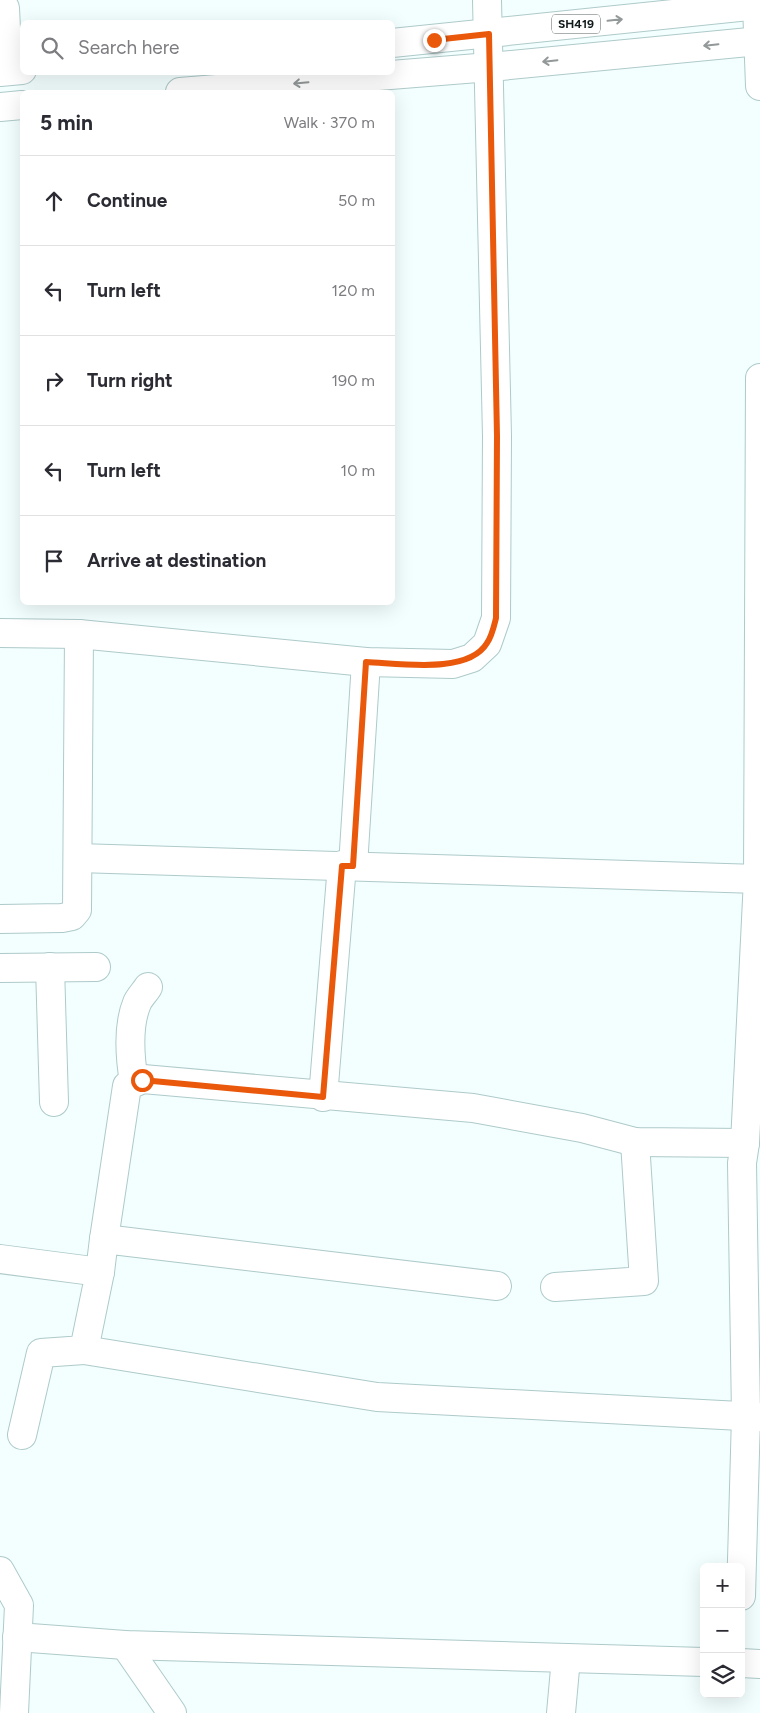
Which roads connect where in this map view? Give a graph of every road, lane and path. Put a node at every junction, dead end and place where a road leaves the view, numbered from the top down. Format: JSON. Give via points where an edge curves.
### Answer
{"nodes":[{"id":1,"x":487,"y":0,"type":"edge"},
{"id":2,"x":0,"y":3,"type":"edge"},
{"id":3,"x":758,"y":5,"type":"edge"},
{"id":4,"x":489,"y":34,"type":"junction"},
{"id":5,"x":760,"y":41,"type":"edge"},
{"id":6,"x":395,"y":43,"type":"edge"},
{"id":7,"x":490,"y":67,"type":"junction"},
{"id":8,"x":10,"y":71,"type":"edge"},
{"id":9,"x":391,"y":75,"type":"edge"},
{"id":10,"x":395,"y":75,"type":"edge"},
{"id":11,"x":760,"y":86,"type":"edge"},
{"id":12,"x":205,"y":90,"type":"edge"},
{"id":13,"x":20,"y":105,"type":"edge"},
{"id":14,"x":0,"y":107,"type":"edge"},
{"id":15,"x":760,"y":378,"type":"edge"},
{"id":16,"x":760,"y":405,"type":"edge"},
{"id":17,"x":0,"y":633,"type":"edge"},
{"id":18,"x":80,"y":634,"type":"junction"},
{"id":19,"x":760,"y":637,"type":"edge"},
{"id":20,"x":366,"y":662,"type":"junction"},
{"id":21,"x":78,"y":858,"type":"junction"},
{"id":22,"x":348,"y":866,"type":"junction"},
{"id":23,"x":758,"y":879,"type":"junction"},
{"id":24,"x":758,"y":911,"type":"edge"},
{"id":25,"x":0,"y":920,"type":"edge"},
{"id":26,"x":96,"y":966,"type":"dead end"},
{"id":27,"x":50,"y":967,"type":"junction"},
{"id":28,"x":0,"y":968,"type":"edge"},
{"id":29,"x":148,"y":987,"type":"dead end"},
{"id":30,"x":134,"y":1082,"type":"junction"},
{"id":31,"x":323,"y":1097,"type":"junction"},
{"id":32,"x":54,"y":1102,"type":"dead end"},
{"id":33,"x":635,"y":1142,"type":"junction"},
{"id":34,"x":749,"y":1157,"type":"edge"},
{"id":35,"x":104,"y":1239,"type":"junction"},
{"id":36,"x":0,"y":1259,"type":"edge"},
{"id":37,"x":100,"y":1272,"type":"junction"},
{"id":38,"x":497,"y":1286,"type":"dead end"},
{"id":39,"x":555,"y":1287,"type":"dead end"},
{"id":40,"x":84,"y":1350,"type":"junction"},
{"id":41,"x":753,"y":1417,"type":"edge"},
{"id":42,"x":22,"y":1435,"type":"dead end"},
{"id":43,"x":743,"y":1563,"type":"edge"},
{"id":44,"x":0,"y":1571,"type":"edge"},
{"id":45,"x":10,"y":1605,"type":"edge"},
{"id":46,"x":17,"y":1637,"type":"junction"},
{"id":47,"x":126,"y":1644,"type":"junction"},
{"id":48,"x":566,"y":1658,"type":"junction"},
{"id":49,"x":700,"y":1662,"type":"edge"},
{"id":50,"x":745,"y":1663,"type":"edge"},
{"id":51,"x":760,"y":1664,"type":"edge"},
{"id":52,"x":14,"y":1713,"type":"edge"},
{"id":53,"x":172,"y":1713,"type":"edge"},
{"id":54,"x":562,"y":1713,"type":"edge"}],
"edges":[{"from":1,"to":4,"type":"street"},
{"from":2,"to":8,"type":"street","via":[[5,8]]},
{"from":4,"to":3,"type":"street","number":"SH419","one_way":true},
{"from":3,"to":5,"type":"street"},
{"from":4,"to":6,"type":"street","number":"SH419"},
{"from":4,"to":7,"type":"street"},
{"from":5,"to":7,"type":"street","one_way":true},
{"from":5,"to":11,"type":"street"},
{"from":7,"to":10,"type":"street","one_way":true},
{"from":7,"to":20,"type":"street","via":[[497,436],[496,618],[487,644],[472,658],[453,664]]},
{"from":9,"to":12,"type":"street","one_way":true},
{"from":13,"to":14,"type":"street"},
{"from":15,"to":16,"type":"street"},
{"from":16,"to":19,"type":"street"},
{"from":17,"to":18,"type":"street"},
{"from":18,"to":20,"type":"street"},
{"from":18,"to":21,"type":"street"},
{"from":19,"to":23,"type":"street"},
{"from":20,"to":22,"type":"street"},
{"from":21,"to":22,"type":"street"},
{"from":21,"to":25,"type":"street","via":[[77,910],[72,916]]},
{"from":22,"to":23,"type":"street"},
{"from":22,"to":31,"type":"street"},
{"from":23,"to":24,"type":"street"},
{"from":24,"to":34,"type":"street"},
{"from":26,"to":27,"type":"street"},
{"from":27,"to":28,"type":"street"},
{"from":27,"to":32,"type":"street"},
{"from":29,"to":30,"type":"street","via":[[137,1003],[132,1024],[130,1049]]},
{"from":30,"to":31,"type":"street","via":[[142,1080]]},
{"from":30,"to":35,"type":"street","via":[[127,1086]]},
{"from":31,"to":33,"type":"street","via":[[473,1108],[582,1128]]},
{"from":33,"to":34,"type":"street"},
{"from":33,"to":39,"type":"street","via":[[644,1281]]},
{"from":34,"to":41,"type":"street"},
{"from":35,"to":37,"type":"street"},
{"from":35,"to":38,"type":"street"},
{"from":36,"to":37,"type":"street"},
{"from":37,"to":40,"type":"street"},
{"from":40,"to":41,"type":"street","via":[[377,1397]]},
{"from":40,"to":42,"type":"street","via":[[41,1353]]},
{"from":41,"to":43,"type":"street"},
{"from":44,"to":45,"type":"street"},
{"from":45,"to":46,"type":"street"},
{"from":46,"to":47,"type":"street"},
{"from":46,"to":52,"type":"street"},
{"from":47,"to":48,"type":"street"},
{"from":47,"to":53,"type":"street"},
{"from":48,"to":49,"type":"street"},
{"from":48,"to":54,"type":"street"},
{"from":50,"to":51,"type":"street"}]}
